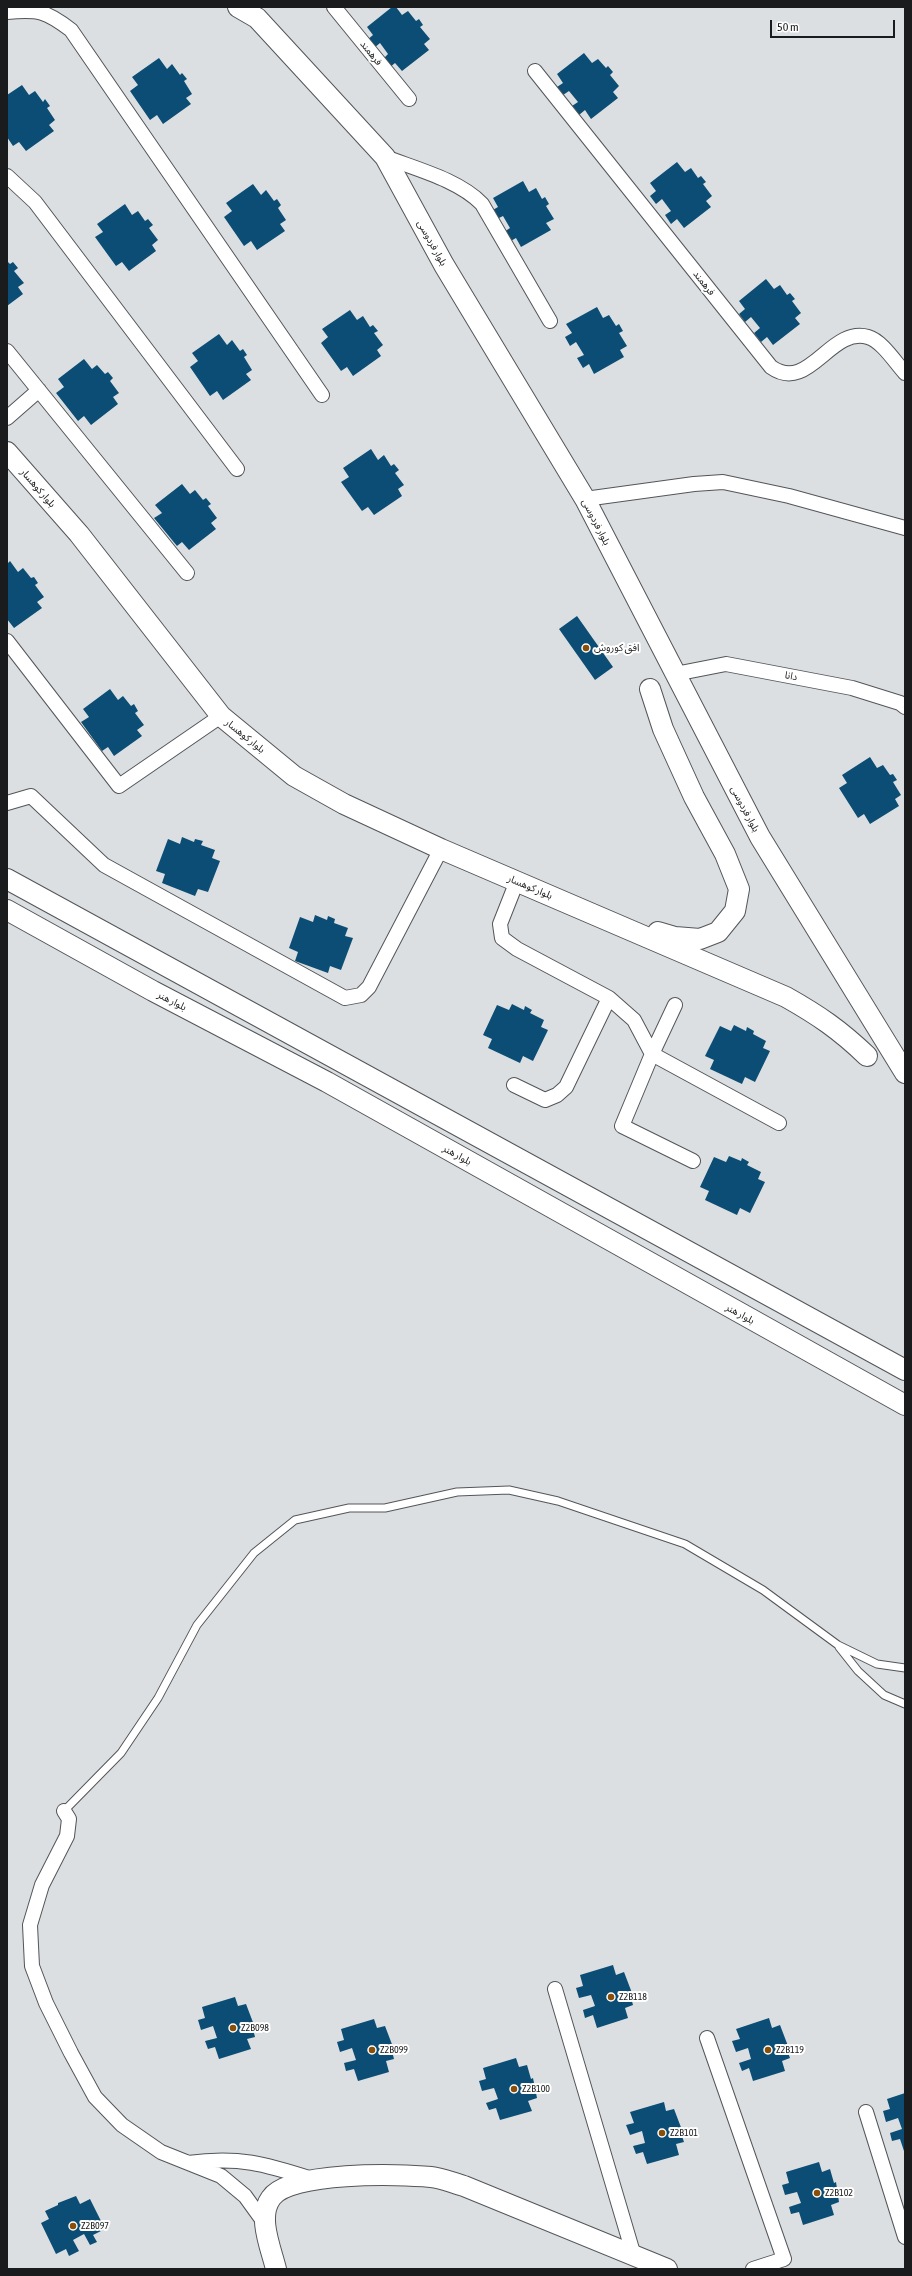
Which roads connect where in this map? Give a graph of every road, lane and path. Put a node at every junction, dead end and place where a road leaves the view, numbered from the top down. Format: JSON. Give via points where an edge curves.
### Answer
{"nodes":[{"id":1,"x":238,"y":7,"type":"edge"},
{"id":2,"x":334,"y":7,"type":"edge"},
{"id":3,"x":7,"y":12,"type":"edge"},
{"id":4,"x":253,"y":13,"type":"edge"},
{"id":5,"x":535,"y":71,"type":"dead end"},
{"id":6,"x":409,"y":99,"type":"dead end"},
{"id":7,"x":385,"y":157,"type":"junction"},
{"id":8,"x":7,"y":176,"type":"edge"},
{"id":9,"x":550,"y":321,"type":"dead end"},
{"id":10,"x":7,"y":351,"type":"edge"},
{"id":11,"x":905,"y":373,"type":"edge"},
{"id":12,"x":39,"y":390,"type":"junction"},
{"id":13,"x":322,"y":395,"type":"dead end"},
{"id":14,"x":7,"y":418,"type":"edge"},
{"id":15,"x":7,"y":452,"type":"edge"},
{"id":16,"x":237,"y":469,"type":"dead end"},
{"id":17,"x":585,"y":500,"type":"junction"},
{"id":18,"x":905,"y":528,"type":"edge"},
{"id":19,"x":187,"y":573,"type":"dead end"},
{"id":20,"x":7,"y":641,"type":"edge"},
{"id":21,"x":675,"y":674,"type":"junction"},
{"id":22,"x":650,"y":689,"type":"dead end"},
{"id":23,"x":905,"y":707,"type":"edge"},
{"id":24,"x":221,"y":716,"type":"junction"},
{"id":25,"x":7,"y":803,"type":"edge"},
{"id":26,"x":441,"y":850,"type":"junction"},
{"id":27,"x":7,"y":878,"type":"edge"},
{"id":28,"x":517,"y":881,"type":"junction"},
{"id":29,"x":574,"y":905,"type":"junction"},
{"id":30,"x":7,"y":910,"type":"edge"},
{"id":31,"x":609,"y":998,"type":"junction"},
{"id":32,"x":675,"y":1005,"type":"dead end"},
{"id":33,"x":652,"y":1054,"type":"junction"},
{"id":34,"x":867,"y":1056,"type":"dead end"},
{"id":35,"x":905,"y":1073,"type":"edge"},
{"id":36,"x":514,"y":1085,"type":"dead end"},
{"id":37,"x":779,"y":1123,"type":"dead end"},
{"id":38,"x":692,"y":1161,"type":"dead end"},
{"id":39,"x":905,"y":1370,"type":"edge"},
{"id":40,"x":905,"y":1405,"type":"edge"},
{"id":41,"x":838,"y":1645,"type":"junction"},
{"id":42,"x":905,"y":1668,"type":"edge"},
{"id":43,"x":905,"y":1704,"type":"edge"},
{"id":44,"x":64,"y":1811,"type":"joint"},
{"id":45,"x":555,"y":1990,"type":"dead end"},
{"id":46,"x":707,"y":2038,"type":"dead end"},
{"id":47,"x":866,"y":2112,"type":"dead end"},
{"id":48,"x":188,"y":2163,"type":"junction"},
{"id":49,"x":314,"y":2179,"type":"junction"},
{"id":50,"x":266,"y":2225,"type":"junction"},
{"id":51,"x":905,"y":2237,"type":"edge"},
{"id":52,"x":634,"y":2256,"type":"junction"},
{"id":53,"x":276,"y":2269,"type":"edge"},
{"id":54,"x":667,"y":2269,"type":"edge"},
{"id":55,"x":753,"y":2269,"type":"edge"}],
"edges":[{"from":1,"to":4,"type":"street","name":"بلوار فردوسی"},
{"from":2,"to":6,"type":"street","name":"فرهمند"},
{"from":3,"to":13,"type":"street","via":[[26,10],[50,14],[71,30]]},
{"from":4,"to":7,"type":"street","name":"بلوار فردوسی"},
{"from":5,"to":11,"type":"street","name":"فرهمند","via":[[771,367],[779,373],[790,375],[810,366],[840,341],[856,336],[874,340]]},
{"from":7,"to":9,"type":"street","via":[[472,193],[482,204]]},
{"from":7,"to":17,"type":"street","name":"بلوار فردوسی","via":[[444,265]]},
{"from":8,"to":16,"type":"street","via":[[35,202]]},
{"from":10,"to":12,"type":"street"},
{"from":12,"to":14,"type":"street"},
{"from":12,"to":19,"type":"street"},
{"from":15,"to":24,"type":"street","name":"بلوار کوهسار","via":[[78,534]]},
{"from":17,"to":18,"type":"street","via":[[723,482],[789,496]]},
{"from":17,"to":21,"type":"street","name":"بلوار فردوسی"},
{"from":20,"to":24,"type":"street","via":[[119,786]]},
{"from":21,"to":23,"type":"street","name":"دانا","via":[[726,664],[852,688],[900,703]]},
{"from":21,"to":35,"type":"street","name":"بلوار فردوسی","via":[[760,837]]},
{"from":22,"to":29,"type":"street","via":[[664,729],[691,790],[725,854],[739,889],[735,911],[718,932],[700,939],[675,937]]},
{"from":24,"to":26,"type":"street","name":"بلوار کوهسار","via":[[294,776],[344,804]]},
{"from":25,"to":26,"type":"street","via":[[31,796],[104,865],[345,998],[361,994],[369,986]]},
{"from":26,"to":28,"type":"street","name":"بلوار کوهسار"},
{"from":27,"to":39,"type":"street"},
{"from":28,"to":29,"type":"street","name":"بلوار کوهسار"},
{"from":28,"to":31,"type":"street","via":[[500,924],[502,938],[516,949]]},
{"from":29,"to":34,"type":"street","via":[[786,997],[842,1032]]},
{"from":30,"to":40,"type":"street","name":"بلوار هنر","via":[[160,995],[328,1082]]},
{"from":31,"to":33,"type":"street","via":[[634,1020]]},
{"from":31,"to":36,"type":"street","via":[[566,1087],[557,1095],[545,1100]]},
{"from":32,"to":33,"type":"street"},
{"from":33,"to":37,"type":"street"},
{"from":33,"to":38,"type":"street","via":[[622,1126]]},
{"from":41,"to":42,"type":"lane","via":[[877,1664]]},
{"from":41,"to":43,"type":"lane","via":[[858,1670],[884,1695]]},
{"from":41,"to":44,"type":"lane","via":[[763,1590],[685,1544],[558,1501],[509,1490],[457,1492],[386,1508],[349,1508],[295,1520],[254,1553],[197,1625],[158,1698],[121,1753]]},
{"from":44,"to":48,"type":"street","via":[[69,1819],[67,1836],[42,1885],[30,1925],[32,1966],[46,2003],[96,2097],[122,2125],[161,2152]]},
{"from":45,"to":52,"type":"street"},
{"from":46,"to":55,"type":"street","via":[[784,2258]]},
{"from":47,"to":51,"type":"street"},
{"from":48,"to":49,"type":"street","via":[[247,2161]]},
{"from":48,"to":50,"type":"street","via":[[221,2176],[245,2196]]},
{"from":49,"to":50,"type":"street","via":[[290,2184],[271,2197],[265,2210]]},
{"from":49,"to":52,"type":"street","via":[[380,2175],[433,2177],[464,2186]]},
{"from":50,"to":53,"type":"street"},
{"from":52,"to":54,"type":"street"}]}
